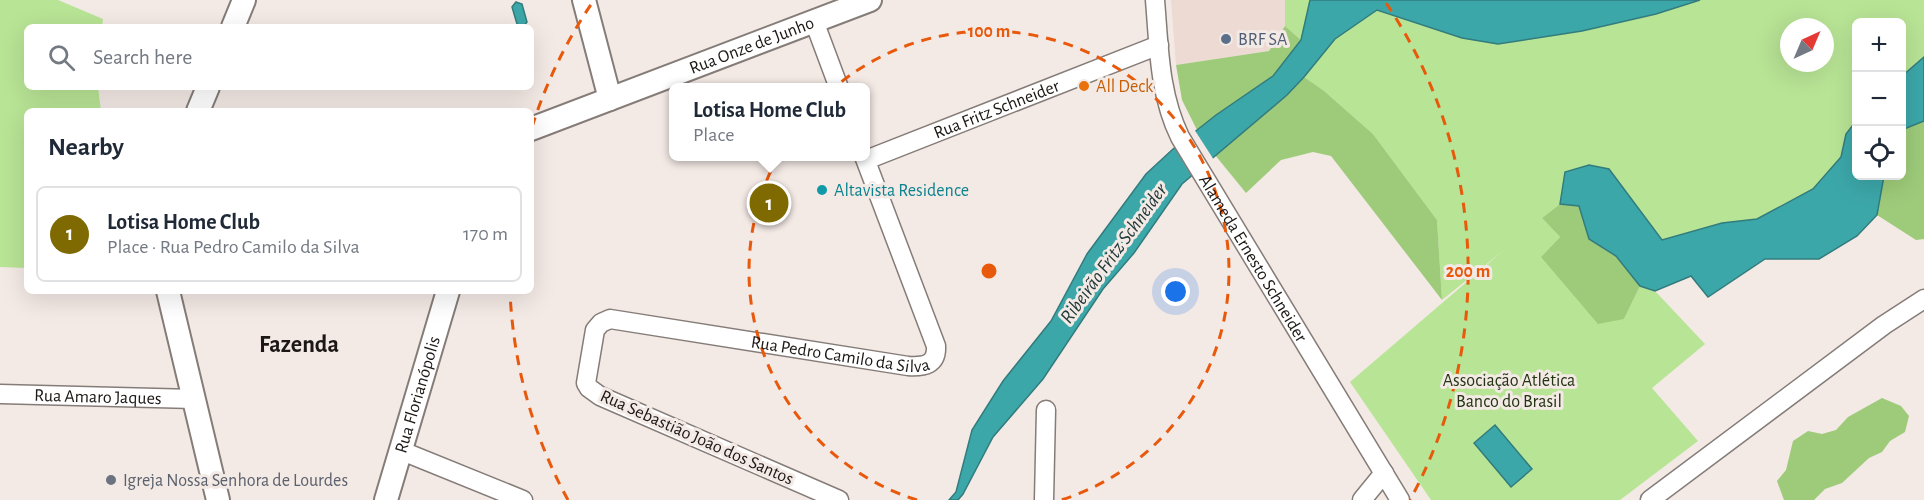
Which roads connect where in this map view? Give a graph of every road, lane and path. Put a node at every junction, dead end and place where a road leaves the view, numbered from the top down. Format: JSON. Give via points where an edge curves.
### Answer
{"nodes":[{"id":1,"x":244,"y":0,"type":"edge"},
{"id":2,"x":584,"y":0,"type":"edge"},
{"id":3,"x":870,"y":0,"type":"edge"},
{"id":4,"x":1155,"y":0,"type":"edge"},
{"id":5,"x":814,"y":21,"type":"junction"},
{"id":6,"x":234,"y":24,"type":"edge"},
{"id":7,"x":1159,"y":45,"type":"junction"},
{"id":8,"x":837,"y":83,"type":"edge"},
{"id":9,"x":207,"y":90,"type":"edge"},
{"id":10,"x":610,"y":99,"type":"junction"},
{"id":11,"x":199,"y":108,"type":"edge"},
{"id":12,"x":534,"y":129,"type":"edge"},
{"id":13,"x":870,"y":156,"type":"edge"},
{"id":14,"x":866,"y":161,"type":"edge"},
{"id":15,"x":169,"y":294,"type":"edge"},
{"id":16,"x":447,"y":294,"type":"edge"},
{"id":17,"x":1924,"y":299,"type":"edge"},
{"id":18,"x":589,"y":388,"type":"joint"},
{"id":19,"x":0,"y":394,"type":"edge"},
{"id":20,"x":194,"y":399,"type":"junction"},
{"id":21,"x":1046,"y":410,"type":"dead end"},
{"id":22,"x":402,"y":451,"type":"junction"},
{"id":23,"x":1384,"y":473,"type":"junction"},
{"id":24,"x":218,"y":500,"type":"edge"},
{"id":25,"x":386,"y":500,"type":"edge"},
{"id":26,"x":524,"y":500,"type":"edge"},
{"id":27,"x":838,"y":500,"type":"edge"},
{"id":28,"x":1044,"y":500,"type":"edge"},
{"id":29,"x":1362,"y":500,"type":"edge"},
{"id":30,"x":1400,"y":500,"type":"edge"},
{"id":31,"x":1650,"y":500,"type":"edge"}],
"edges":[{"from":1,"to":6,"type":"main road"},
{"from":2,"to":10,"type":"main road"},
{"from":3,"to":5,"type":"main road","name":"Rua Onze de Junho"},
{"from":4,"to":7,"type":"street","name":"Alameda Ernesto Schneider"},
{"from":5,"to":8,"type":"street"},
{"from":5,"to":10,"type":"main road","name":"Rua Onze de Junho"},
{"from":7,"to":13,"type":"street","name":"Rua Fritz Schneider"},
{"from":7,"to":23,"type":"street","name":"Alameda Ernesto Schneider","via":[[1166,103],[1180,137]]},
{"from":9,"to":11,"type":"main road"},
{"from":10,"to":12,"type":"main road","name":"Rua Onze de Junho"},
{"from":14,"to":18,"type":"street","name":"Rua Pedro Camilo da Silva","via":[[936,346],[933,362],[922,367],[909,366],[610,319],[595,330],[586,382]]},
{"from":15,"to":20,"type":"main road"},
{"from":16,"to":22,"type":"main road","name":"Rua Florianópolis"},
{"from":17,"to":31,"type":"street"},
{"from":18,"to":27,"type":"street","name":"Rua Sebastião João dos Santos"},
{"from":19,"to":20,"type":"street","name":"Rua Amaro Jaques"},
{"from":20,"to":24,"type":"main road"},
{"from":21,"to":28,"type":"street"},
{"from":22,"to":25,"type":"main road","name":"Rua Florianópolis"},
{"from":22,"to":26,"type":"street"},
{"from":23,"to":29,"type":"street"},
{"from":23,"to":30,"type":"street","name":"Alameda Ernesto Schneider"}]}
